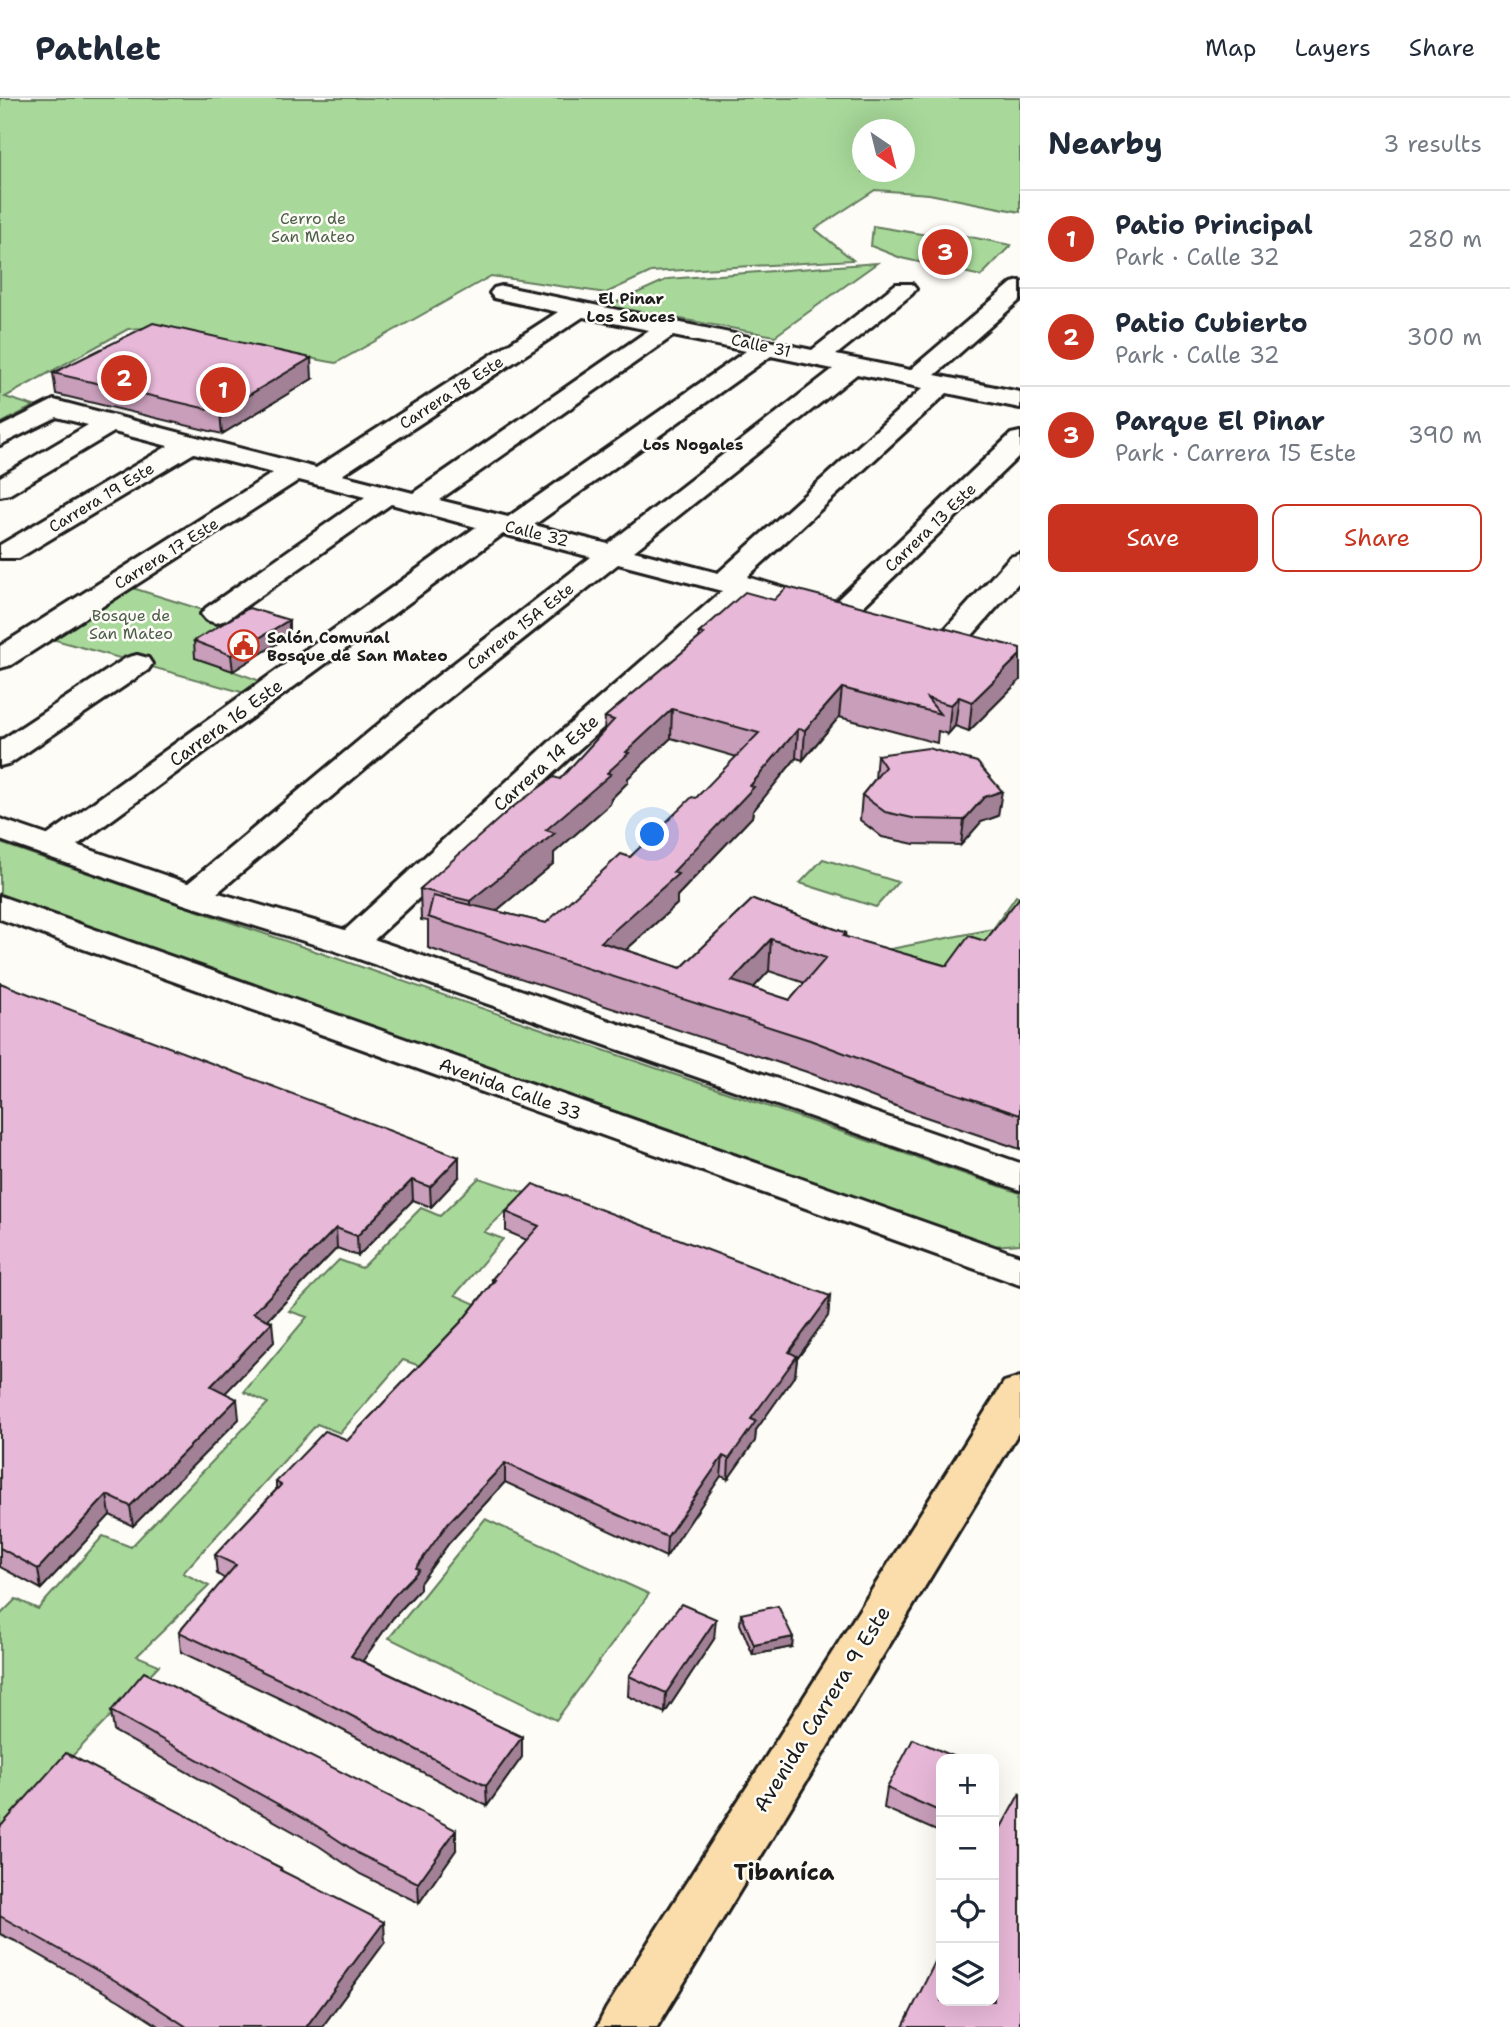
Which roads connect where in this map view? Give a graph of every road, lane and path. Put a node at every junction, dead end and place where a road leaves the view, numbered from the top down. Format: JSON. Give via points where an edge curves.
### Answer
{"nodes":[{"id":1,"x":1020,"y":288,"type":"edge"},
{"id":2,"x":904,"y":289,"type":"dead end"},
{"id":3,"x":502,"y":293,"type":"dead end"},
{"id":4,"x":580,"y":308,"type":"junction"},
{"id":5,"x":671,"y":326,"type":"junction"},
{"id":6,"x":767,"y":347,"type":"junction"},
{"id":7,"x":818,"y":357,"type":"junction"},
{"id":8,"x":853,"y":365,"type":"junction"},
{"id":9,"x":929,"y":381,"type":"junction"},
{"id":10,"x":1018,"y":397,"type":"edge"},
{"id":11,"x":110,"y":423,"type":"junction"},
{"id":12,"x":0,"y":437,"type":"edge"},
{"id":13,"x":1020,"y":440,"type":"edge"},
{"id":14,"x":192,"y":443,"type":"junction"},
{"id":15,"x":309,"y":473,"type":"junction"},
{"id":16,"x":0,"y":488,"type":"edge"},
{"id":17,"x":389,"y":493,"type":"junction"},
{"id":18,"x":419,"y":502,"type":"junction"},
{"id":19,"x":506,"y":525,"type":"junction"},
{"id":20,"x":9,"y":552,"type":"dead end"},
{"id":21,"x":615,"y":552,"type":"junction"},
{"id":22,"x":1020,"y":563,"type":"edge"},
{"id":23,"x":736,"y":584,"type":"junction"},
{"id":24,"x":216,"y":614,"type":"dead end"},
{"id":25,"x":852,"y":616,"type":"joint"},
{"id":26,"x":949,"y":642,"type":"edge"},
{"id":27,"x":0,"y":659,"type":"edge"},
{"id":28,"x":137,"y":664,"type":"dead end"},
{"id":29,"x":0,"y":756,"type":"edge"},
{"id":30,"x":0,"y":829,"type":"edge"},
{"id":31,"x":53,"y":847,"type":"junction"},
{"id":32,"x":193,"y":896,"type":"junction"},
{"id":33,"x":0,"y":907,"type":"edge"},
{"id":34,"x":349,"y":943,"type":"junction"},
{"id":35,"x":1020,"y":1177,"type":"edge"},
{"id":36,"x":1020,"y":1270,"type":"edge"},
{"id":37,"x":1020,"y":1393,"type":"edge"},
{"id":38,"x":626,"y":2027,"type":"edge"}],
"edges":[{"from":1,"to":9,"type":"street","name":"Carrera 14 Este"},
{"from":2,"to":7,"type":"street"},
{"from":3,"to":4,"type":"street","name":"Calle 31"},
{"from":4,"to":5,"type":"street","name":"Calle 31"},
{"from":4,"to":15,"type":"street","name":"Carrera 18 Este"},
{"from":5,"to":6,"type":"street","name":"Calle 31"},
{"from":5,"to":18,"type":"street"},
{"from":6,"to":7,"type":"street","name":"Calle 31"},
{"from":6,"to":19,"type":"street","name":"Carrera 16 Este"},
{"from":7,"to":8,"type":"street","name":"Calle 31"},
{"from":8,"to":9,"type":"street","name":"Calle 31"},
{"from":8,"to":21,"type":"street","name":"Carrera 15A Este"},
{"from":9,"to":10,"type":"street","name":"Calle 31"},
{"from":9,"to":23,"type":"street","name":"Carrera 14 Este"},
{"from":11,"to":12,"type":"street","name":"Calle 32","via":[[54,408]]},
{"from":11,"to":14,"type":"street","name":"Calle 32"},
{"from":11,"to":16,"type":"street"},
{"from":13,"to":25,"type":"street","name":"Carrera 13 Este"},
{"from":14,"to":15,"type":"street","name":"Calle 32"},
{"from":14,"to":20,"type":"street","name":"Carrera 19 Este"},
{"from":15,"to":17,"type":"street","name":"Calle 32"},
{"from":15,"to":27,"type":"street","name":"Carrera 17 Este"},
{"from":17,"to":18,"type":"street","name":"Calle 32"},
{"from":17,"to":24,"type":"street"},
{"from":18,"to":19,"type":"street","name":"Calle 32"},
{"from":19,"to":21,"type":"street","name":"Calle 32"},
{"from":19,"to":31,"type":"street","name":"Carrera 16 Este","via":[[325,646],[262,698]]},
{"from":21,"to":23,"type":"street","name":"Calle 32"},
{"from":21,"to":32,"type":"street","name":"Carrera 15A Este","via":[[428,699]]},
{"from":22,"to":26,"type":"street"},
{"from":23,"to":25,"type":"street","name":"Calle 32"},
{"from":23,"to":34,"type":"street","name":"Carrera 14 Este"},
{"from":28,"to":29,"type":"street"},
{"from":30,"to":31,"type":"street"},
{"from":31,"to":32,"type":"street"},
{"from":32,"to":34,"type":"street"},
{"from":33,"to":36,"type":"street","name":"Avenida Calle 33"},
{"from":34,"to":35,"type":"street"},
{"from":37,"to":38,"type":"main road","name":"Avenida Carrera 9 Este"}]}
